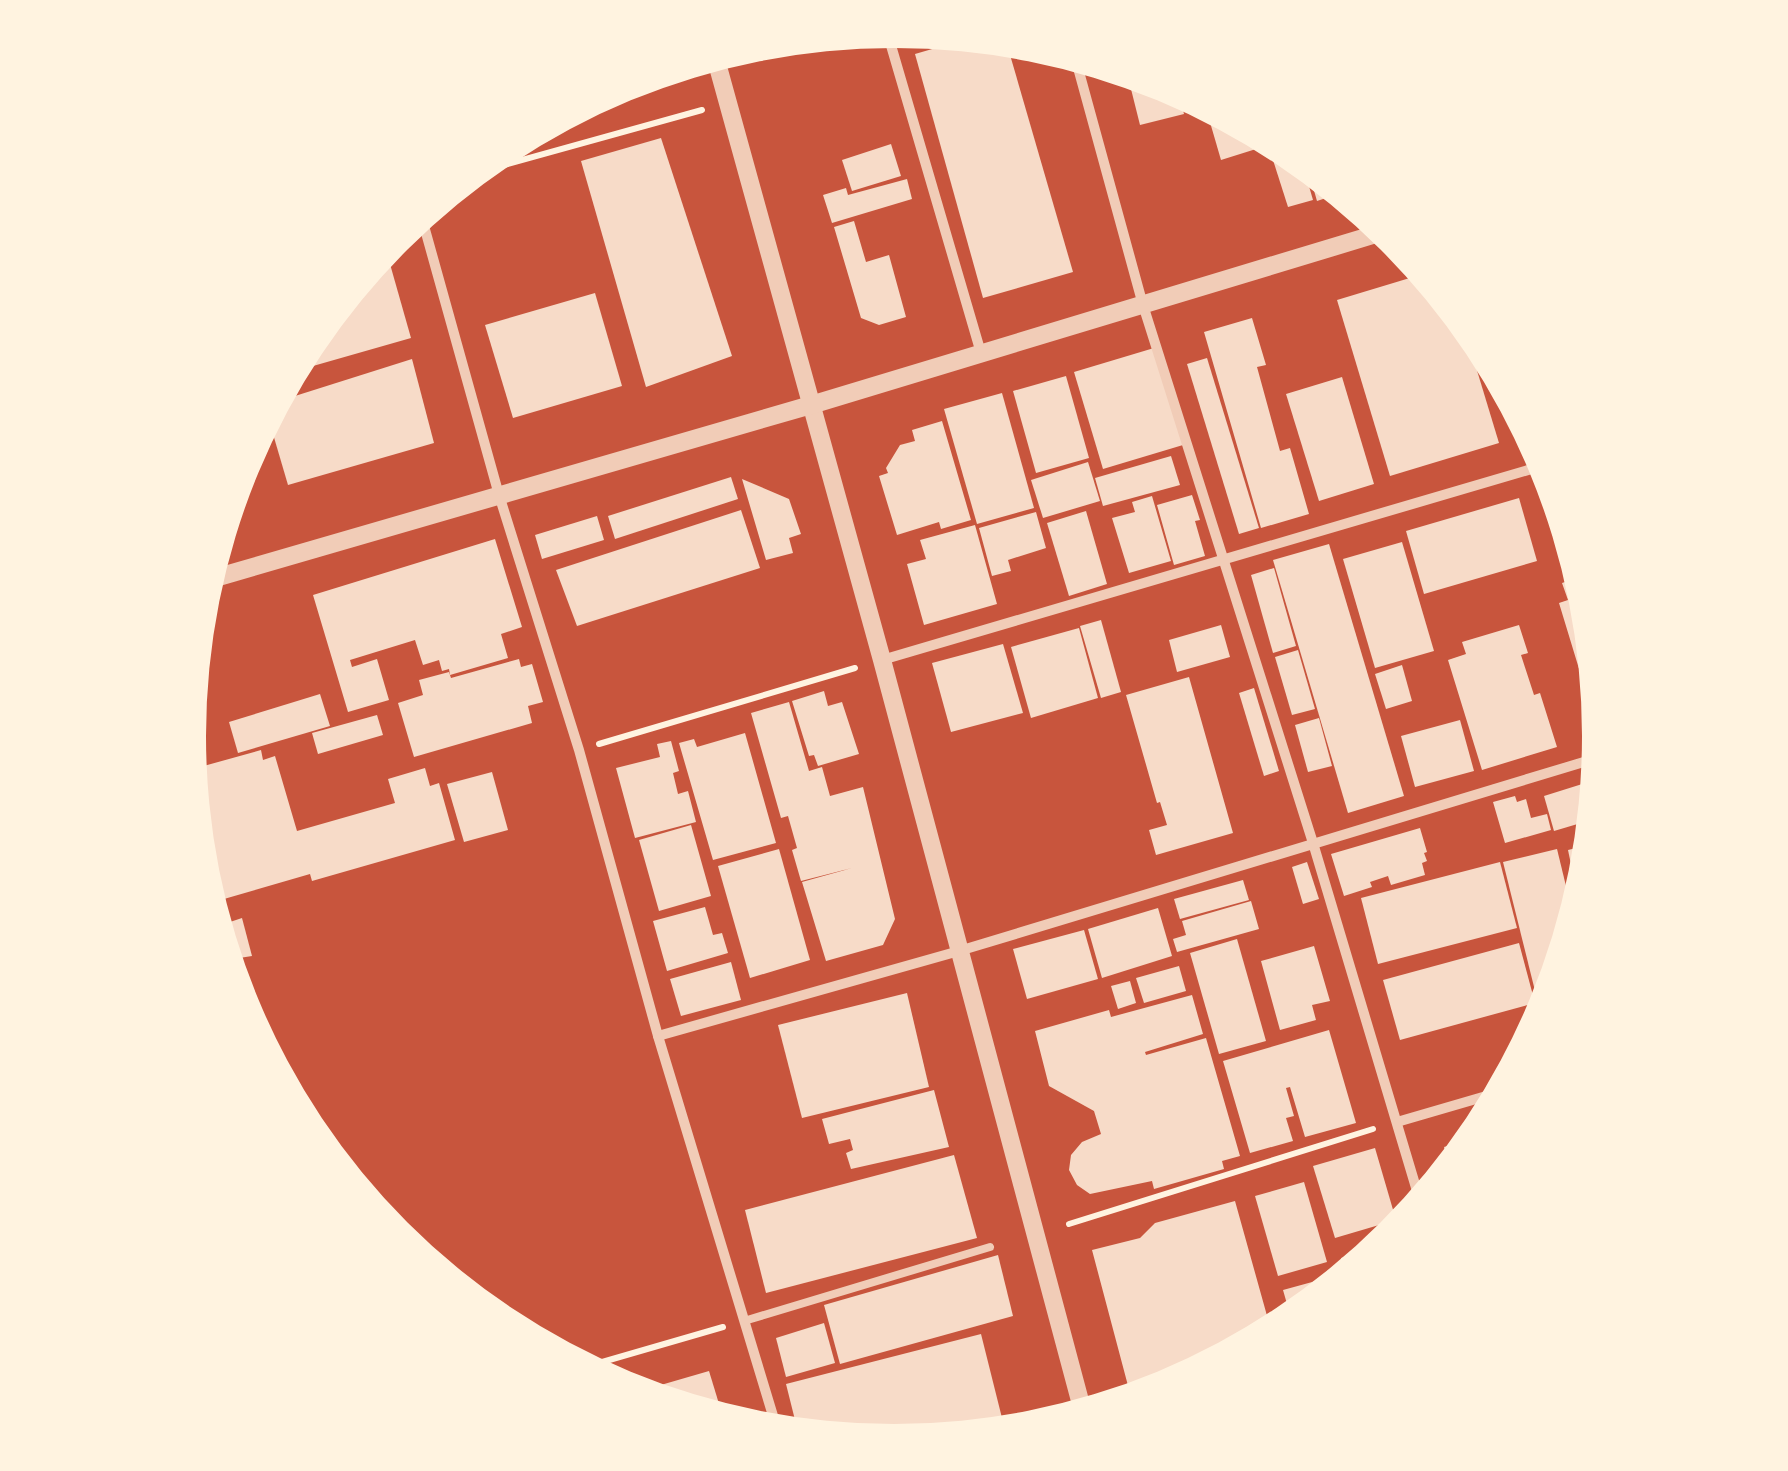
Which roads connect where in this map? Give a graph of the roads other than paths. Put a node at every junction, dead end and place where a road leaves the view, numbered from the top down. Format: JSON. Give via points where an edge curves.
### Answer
{"nodes":[{"id":1,"x":892,"y":48,"type":"edge"},
{"id":2,"x":719,"y":70,"type":"edge"},
{"id":3,"x":1080,"y":73,"type":"edge"},
{"id":4,"x":426,"y":232,"type":"edge"},
{"id":5,"x":1367,"y":237,"type":"edge"},
{"id":6,"x":1143,"y":305,"type":"junction"},
{"id":7,"x":981,"y":353,"type":"junction"},
{"id":8,"x":811,"y":405,"type":"junction"},
{"id":9,"x":1529,"y":470,"type":"edge"},
{"id":10,"x":500,"y":495,"type":"junction"},
{"id":11,"x":1224,"y":562,"type":"junction"},
{"id":12,"x":225,"y":575,"type":"edge"},
{"id":13,"x":882,"y":660,"type":"junction"},
{"id":14,"x":1581,"y":763,"type":"edge"},
{"id":15,"x":1313,"y":844,"type":"junction"},
{"id":16,"x":959,"y":951,"type":"junction"},
{"id":17,"x":658,"y":1036,"type":"junction"},
{"id":18,"x":1479,"y":1098,"type":"edge"},
{"id":19,"x":1396,"y":1122,"type":"junction"},
{"id":20,"x":1415,"y":1184,"type":"edge"},
{"id":21,"x":990,"y":1248,"type":"dead end"},
{"id":22,"x":744,"y":1321,"type":"junction"},
{"id":23,"x":1079,"y":1398,"type":"edge"},
{"id":24,"x":772,"y":1412,"type":"edge"}],
"edges":[{"from":1,"to":7,"type":"street"},
{"from":2,"to":8,"type":"street"},
{"from":3,"to":6,"type":"street"},
{"from":4,"to":10,"type":"street"},
{"from":5,"to":6,"type":"street"},
{"from":6,"to":7,"type":"street"},
{"from":6,"to":11,"type":"street"},
{"from":7,"to":8,"type":"street"},
{"from":8,"to":10,"type":"street"},
{"from":8,"to":13,"type":"street"},
{"from":9,"to":11,"type":"street"},
{"from":10,"to":12,"type":"street"},
{"from":10,"to":17,"type":"street"},
{"from":11,"to":13,"type":"street"},
{"from":11,"to":15,"type":"street"},
{"from":13,"to":16,"type":"street"},
{"from":14,"to":15,"type":"street"},
{"from":15,"to":16,"type":"street"},
{"from":15,"to":19,"type":"street"},
{"from":16,"to":17,"type":"street"},
{"from":16,"to":23,"type":"street"},
{"from":17,"to":22,"type":"street"},
{"from":18,"to":19,"type":"street"},
{"from":19,"to":20,"type":"street"},
{"from":21,"to":22,"type":"lane"},
{"from":22,"to":24,"type":"street"}]}
